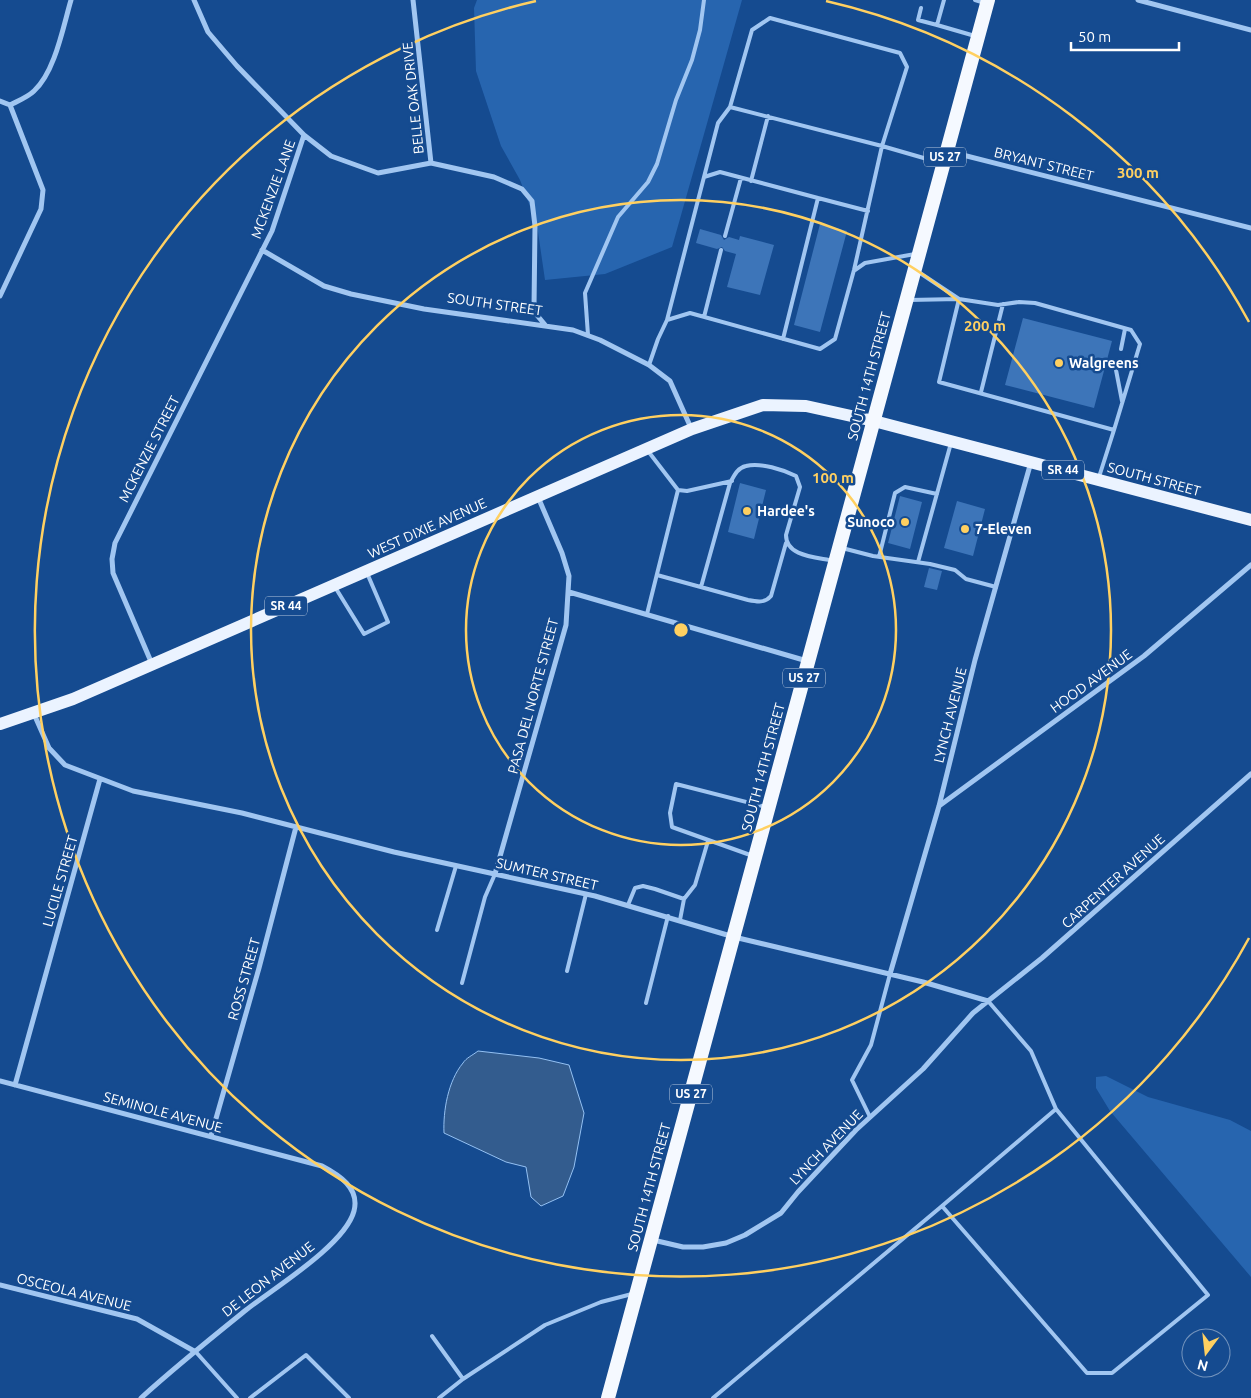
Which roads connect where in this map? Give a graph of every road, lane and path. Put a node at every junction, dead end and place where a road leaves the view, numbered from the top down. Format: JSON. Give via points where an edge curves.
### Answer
{"nodes":[{"id":1,"x":71,"y":0,"type":"edge"},
{"id":2,"x":194,"y":0,"type":"edge"},
{"id":3,"x":413,"y":0,"type":"edge"},
{"id":4,"x":704,"y":0,"type":"edge"},
{"id":5,"x":944,"y":0,"type":"edge"},
{"id":6,"x":1138,"y":0,"type":"edge"},
{"id":7,"x":983,"y":1,"type":"edge"},
{"id":8,"x":921,"y":8,"type":"dead end"},
{"id":9,"x":937,"y":25,"type":"junction"},
{"id":10,"x":1251,"y":30,"type":"edge"},
{"id":11,"x":978,"y":37,"type":"junction"},
{"id":12,"x":0,"y":102,"type":"edge"},
{"id":13,"x":10,"y":105,"type":"junction"},
{"id":14,"x":730,"y":107,"type":"junction"},
{"id":15,"x":768,"y":116,"type":"junction"},
{"id":16,"x":304,"y":135,"type":"junction"},
{"id":17,"x":882,"y":146,"type":"junction"},
{"id":18,"x":945,"y":157,"type":"junction"},
{"id":19,"x":431,"y":163,"type":"junction"},
{"id":20,"x":704,"y":177,"type":"junction"},
{"id":21,"x":741,"y":178,"type":"junction"},
{"id":22,"x":751,"y":180,"type":"junction"},
{"id":23,"x":818,"y":198,"type":"junction"},
{"id":24,"x":868,"y":211,"type":"junction"},
{"id":25,"x":1251,"y":228,"type":"edge"},
{"id":26,"x":725,"y":236,"type":"dead end"},
{"id":27,"x":262,"y":250,"type":"junction"},
{"id":28,"x":721,"y":250,"type":"dead end"},
{"id":29,"x":919,"y":253,"type":"junction"},
{"id":30,"x":854,"y":270,"type":"junction"},
{"id":31,"x":915,"y":270,"type":"junction"},
{"id":32,"x":0,"y":296,"type":"edge"},
{"id":33,"x":960,"y":299,"type":"junction"},
{"id":34,"x":906,"y":300,"type":"junction"},
{"id":35,"x":1003,"y":304,"type":"junction"},
{"id":36,"x":704,"y":317,"type":"junction"},
{"id":37,"x":667,"y":320,"type":"junction"},
{"id":38,"x":546,"y":326,"type":"junction"},
{"id":39,"x":1125,"y":328,"type":"junction"},
{"id":40,"x":588,"y":335,"type":"junction"},
{"id":41,"x":783,"y":338,"type":"junction"},
{"id":42,"x":1121,"y":349,"type":"dead end"},
{"id":43,"x":649,"y":365,"type":"junction"},
{"id":44,"x":1116,"y":370,"type":"dead end"},
{"id":45,"x":981,"y":392,"type":"junction"},
{"id":46,"x":1123,"y":403,"type":"junction"},
{"id":47,"x":874,"y":421,"type":"junction"},
{"id":48,"x":692,"y":429,"type":"junction"},
{"id":49,"x":1114,"y":430,"type":"junction"},
{"id":50,"x":952,"y":441,"type":"junction"},
{"id":51,"x":646,"y":449,"type":"junction"},
{"id":52,"x":1032,"y":462,"type":"junction"},
{"id":53,"x":1098,"y":479,"type":"junction"},
{"id":54,"x":732,"y":481,"type":"junction"},
{"id":55,"x":678,"y":490,"type":"junction"},
{"id":56,"x":937,"y":494,"type":"junction"},
{"id":57,"x":538,"y":497,"type":"junction"},
{"id":58,"x":1251,"y":520,"type":"edge"},
{"id":59,"x":786,"y":543,"type":"junction"},
{"id":60,"x":838,"y":554,"type":"junction"},
{"id":61,"x":879,"y":557,"type":"junction"},
{"id":62,"x":918,"y":562,"type":"junction"},
{"id":63,"x":1251,"y":565,"type":"edge"},
{"id":64,"x":367,"y":571,"type":"junction"},
{"id":65,"x":657,"y":575,"type":"junction"},
{"id":66,"x":333,"y":586,"type":"junction"},
{"id":67,"x":701,"y":587,"type":"junction"},
{"id":68,"x":996,"y":587,"type":"junction"},
{"id":69,"x":569,"y":592,"type":"junction"},
{"id":70,"x":646,"y":614,"type":"junction"},
{"id":71,"x":808,"y":662,"type":"junction"},
{"id":72,"x":152,"y":664,"type":"junction"},
{"id":73,"x":34,"y":713,"type":"junction"},
{"id":74,"x":0,"y":724,"type":"edge"},
{"id":75,"x":1251,"y":774,"type":"edge"},
{"id":76,"x":100,"y":779,"type":"junction"},
{"id":77,"x":939,"y":806,"type":"junction"},
{"id":78,"x":769,"y":808,"type":"junction"},
{"id":79,"x":296,"y":827,"type":"junction"},
{"id":80,"x":708,"y":842,"type":"junction"},
{"id":81,"x":756,"y":856,"type":"junction"},
{"id":82,"x":456,"y":866,"type":"junction"},
{"id":83,"x":495,"y":874,"type":"junction"},
{"id":84,"x":586,"y":894,"type":"junction"},
{"id":85,"x":684,"y":899,"type":"junction"},
{"id":86,"x":628,"y":905,"type":"junction"},
{"id":87,"x":668,"y":916,"type":"junction"},
{"id":88,"x":680,"y":920,"type":"junction"},
{"id":89,"x":437,"y":930,"type":"dead end"},
{"id":90,"x":734,"y":937,"type":"junction"},
{"id":91,"x":567,"y":970,"type":"dead end"},
{"id":92,"x":890,"y":974,"type":"junction"},
{"id":93,"x":462,"y":983,"type":"dead end"},
{"id":94,"x":988,"y":1001,"type":"junction"},
{"id":95,"x":646,"y":1003,"type":"dead end"},
{"id":96,"x":0,"y":1081,"type":"edge"},
{"id":97,"x":15,"y":1085,"type":"junction"},
{"id":98,"x":1056,"y":1109,"type":"junction"},
{"id":99,"x":870,"y":1117,"type":"junction"},
{"id":100,"x":211,"y":1136,"type":"junction"},
{"id":101,"x":320,"y":1166,"type":"joint"},
{"id":102,"x":942,"y":1206,"type":"junction"},
{"id":103,"x":651,"y":1240,"type":"junction"},
{"id":104,"x":0,"y":1285,"type":"edge"},
{"id":105,"x":637,"y":1292,"type":"junction"},
{"id":106,"x":432,"y":1336,"type":"dead end"},
{"id":107,"x":194,"y":1351,"type":"junction"},
{"id":108,"x":463,"y":1379,"type":"junction"},
{"id":109,"x":141,"y":1398,"type":"edge"},
{"id":110,"x":236,"y":1398,"type":"edge"},
{"id":111,"x":250,"y":1398,"type":"edge"},
{"id":112,"x":348,"y":1398,"type":"edge"},
{"id":113,"x":439,"y":1398,"type":"edge"},
{"id":114,"x":608,"y":1398,"type":"edge"},
{"id":115,"x":713,"y":1398,"type":"edge"}],
"edges":[{"from":1,"to":13,"type":"street","via":[[44,79],[34,92]]},
{"from":2,"to":16,"type":"street","via":[[208,32]]},
{"from":3,"to":19,"type":"street","name":"BELLE OAK DRIVE"},
{"from":4,"to":40,"type":"lane","via":[[692,60],[657,164],[648,182],[618,217],[585,294]]},
{"from":5,"to":9,"type":"lane"},
{"from":6,"to":10,"type":"street"},
{"from":7,"to":11,"type":"highway","name":"SOUTH 14TH STREET","number":"US 27"},
{"from":8,"to":9,"type":"lane","via":[[918,20]]},
{"from":9,"to":11,"type":"lane"},
{"from":11,"to":18,"type":"highway","name":"SOUTH 14TH STREET","number":"US 27"},
{"from":12,"to":13,"type":"street"},
{"from":13,"to":32,"type":"street","via":[[43,190],[43,198],[41,209]]},
{"from":14,"to":15,"type":"lane"},
{"from":14,"to":17,"type":"lane","via":[[752,30],[770,18],[900,53],[907,67]]},
{"from":14,"to":20,"type":"lane","via":[[718,123]]},
{"from":15,"to":17,"type":"lane"},
{"from":15,"to":22,"type":"lane"},
{"from":16,"to":19,"type":"street","via":[[331,156],[378,173]]},
{"from":16,"to":27,"type":"street","name":"MCKENZIE LANE","via":[[284,198]]},
{"from":17,"to":18,"type":"lane"},
{"from":17,"to":24,"type":"lane"},
{"from":18,"to":25,"type":"street","name":"BRYANT STREET"},
{"from":18,"to":29,"type":"highway","name":"SOUTH 14TH STREET","number":"US 27"},
{"from":19,"to":38,"type":"street","name":"BELLE OAK DRIVE","via":[[508,181],[529,195],[535,226],[534,307]]},
{"from":20,"to":21,"type":"lane","via":[[720,172]]},
{"from":20,"to":37,"type":"lane"},
{"from":21,"to":22,"type":"lane"},
{"from":21,"to":26,"type":"lane"},
{"from":22,"to":23,"type":"lane"},
{"from":23,"to":24,"type":"lane"},
{"from":23,"to":41,"type":"lane"},
{"from":24,"to":30,"type":"lane"},
{"from":27,"to":38,"type":"street","name":"SOUTH STREET","via":[[324,286],[351,294],[424,309]]},
{"from":27,"to":72,"type":"street","name":"MCKENZIE STREET","via":[[115,543],[113,573]]},
{"from":28,"to":36,"type":"lane"},
{"from":29,"to":30,"type":"lane","via":[[865,263]]},
{"from":29,"to":31,"type":"highway","name":"SOUTH 14TH STREET","number":"US 27"},
{"from":30,"to":41,"type":"lane","via":[[835,339],[820,349]]},
{"from":31,"to":33,"type":"lane"},
{"from":31,"to":34,"type":"highway","name":"SOUTH 14TH STREET","number":"US 27"},
{"from":33,"to":34,"type":"lane"},
{"from":33,"to":35,"type":"lane"},
{"from":33,"to":45,"type":"lane","via":[[939,382]]},
{"from":34,"to":47,"type":"highway","name":"SOUTH 14TH STREET","number":"US 27"},
{"from":35,"to":39,"type":"lane","via":[[1035,303]]},
{"from":35,"to":45,"type":"lane"},
{"from":36,"to":37,"type":"lane","via":[[690,313]]},
{"from":36,"to":41,"type":"lane"},
{"from":37,"to":43,"type":"lane"},
{"from":38,"to":40,"type":"street","name":"SOUTH STREET"},
{"from":39,"to":42,"type":"lane"},
{"from":39,"to":46,"type":"lane","via":[[1131,330],[1140,344]]},
{"from":40,"to":43,"type":"street","name":"SOUTH STREET"},
{"from":43,"to":48,"type":"street","name":"SOUTH STREET","via":[[670,381]]},
{"from":44,"to":46,"type":"lane"},
{"from":45,"to":49,"type":"lane"},
{"from":46,"to":49,"type":"lane"},
{"from":47,"to":48,"type":"main road","name":"WEST DIXIE AVENUE","number":"SR 44","via":[[830,410],[786,404],[763,405]]},
{"from":47,"to":50,"type":"main road","name":"SOUTH STREET","number":"SR 44"},
{"from":47,"to":60,"type":"highway","name":"SOUTH 14TH STREET","number":"US 27"},
{"from":48,"to":51,"type":"main road","name":"WEST DIXIE AVENUE","number":"SR 44"},
{"from":49,"to":53,"type":"lane"},
{"from":50,"to":52,"type":"main road","name":"SOUTH STREET","number":"SR 44"},
{"from":50,"to":56,"type":"lane"},
{"from":51,"to":55,"type":"lane"},
{"from":51,"to":57,"type":"main road","name":"WEST DIXIE AVENUE","number":"SR 44"},
{"from":52,"to":53,"type":"main road","name":"SOUTH STREET","number":"SR 44"},
{"from":52,"to":68,"type":"street","name":"LYNCH AVENUE"},
{"from":53,"to":58,"type":"main road","name":"SOUTH STREET","number":"SR 44"},
{"from":54,"to":55,"type":"lane"},
{"from":54,"to":59,"type":"lane","via":[[736,472],[746,466],[796,476],[800,486]]},
{"from":54,"to":67,"type":"lane"},
{"from":55,"to":65,"type":"lane"},
{"from":56,"to":61,"type":"lane","via":[[905,487],[895,494]]},
{"from":56,"to":62,"type":"lane"},
{"from":57,"to":64,"type":"main road","name":"WEST DIXIE AVENUE","number":"SR 44"},
{"from":57,"to":69,"type":"street","name":"PASA DEL NORTE STREET","via":[[562,553],[569,576]]},
{"from":59,"to":60,"type":"lane","via":[[798,553]]},
{"from":59,"to":67,"type":"lane","via":[[768,600],[748,600]]},
{"from":60,"to":61,"type":"lane"},
{"from":60,"to":71,"type":"highway","name":"SOUTH 14TH STREET","number":"US 27"},
{"from":61,"to":62,"type":"lane"},
{"from":62,"to":68,"type":"lane","via":[[955,570],[966,579]]},
{"from":63,"to":77,"type":"street","name":"HOOD AVENUE","via":[[1144,656]]},
{"from":64,"to":66,"type":"main road","name":"WEST DIXIE AVENUE","number":"SR 44"},
{"from":64,"to":66,"type":"lane","via":[[388,622],[364,634]]},
{"from":65,"to":67,"type":"lane"},
{"from":65,"to":70,"type":"lane"},
{"from":66,"to":72,"type":"main road","name":"WEST DIXIE AVENUE","number":"SR 44"},
{"from":68,"to":77,"type":"street","name":"LYNCH AVENUE"},
{"from":69,"to":70,"type":"street"},
{"from":69,"to":83,"type":"street","name":"PASA DEL NORTE STREET","via":[[566,625]]},
{"from":70,"to":71,"type":"street"},
{"from":71,"to":78,"type":"highway","name":"SOUTH 14TH STREET","number":"US 27"},
{"from":72,"to":73,"type":"main road","name":"WEST DIXIE AVENUE","number":"SR 44"},
{"from":73,"to":74,"type":"main road","name":"WEST DIXIE AVENUE","number":"SR 44"},
{"from":73,"to":76,"type":"street","via":[[57,759]]},
{"from":75,"to":94,"type":"street","name":"CARPENTER AVENUE","via":[[1042,958]]},
{"from":76,"to":79,"type":"street","name":"SUMTER STREET","via":[[152,796]]},
{"from":76,"to":97,"type":"street","name":"LUCILE STREET"},
{"from":77,"to":92,"type":"street","name":"LYNCH AVENUE"},
{"from":78,"to":80,"type":"lane","via":[[676,784],[670,813],[672,828]]},
{"from":78,"to":81,"type":"highway","name":"SOUTH 14TH STREET","number":"US 27"},
{"from":79,"to":82,"type":"street","name":"SUMTER STREET"},
{"from":79,"to":100,"type":"street","name":"ROSS STREET"},
{"from":80,"to":81,"type":"lane"},
{"from":80,"to":85,"type":"lane","via":[[695,885]]},
{"from":81,"to":90,"type":"highway","name":"SOUTH 14TH STREET","number":"US 27"},
{"from":82,"to":83,"type":"street","name":"SUMTER STREET"},
{"from":82,"to":89,"type":"lane"},
{"from":83,"to":84,"type":"street","name":"SUMTER STREET"},
{"from":83,"to":93,"type":"lane","via":[[485,897]]},
{"from":84,"to":86,"type":"street","name":"SUMTER STREET"},
{"from":84,"to":91,"type":"lane"},
{"from":85,"to":86,"type":"lane","via":[[643,886],[635,888]]},
{"from":85,"to":88,"type":"lane"},
{"from":86,"to":87,"type":"street","name":"SUMTER STREET"},
{"from":87,"to":88,"type":"street","name":"SUMTER STREET"},
{"from":87,"to":95,"type":"lane"},
{"from":88,"to":90,"type":"street","name":"SUMTER STREET"},
{"from":90,"to":92,"type":"street","name":"SUMTER STREET"},
{"from":90,"to":103,"type":"highway","name":"SOUTH 14TH STREET","number":"US 27"},
{"from":92,"to":94,"type":"street","name":"SUMTER STREET"},
{"from":92,"to":99,"type":"lane","via":[[871,1045],[852,1080]]},
{"from":94,"to":98,"type":"lane","via":[[1031,1051]]},
{"from":94,"to":99,"type":"street","name":"LYNCH AVENUE","via":[[973,1013],[923,1069]]},
{"from":96,"to":97,"type":"street","name":"SEMINOLE AVENUE"},
{"from":97,"to":100,"type":"street","name":"SEMINOLE AVENUE"},
{"from":98,"to":102,"type":"lane"},
{"from":98,"to":102,"type":"lane","via":[[1208,1295],[1112,1373],[1087,1373]]},
{"from":99,"to":103,"type":"street","name":"LYNCH AVENUE","via":[[781,1213],[745,1236],[703,1247],[682,1247]]},
{"from":100,"to":101,"type":"street","name":"SEMINOLE AVENUE"},
{"from":101,"to":107,"type":"street","name":"DE LEON AVENUE","via":[[344,1180],[352,1191],[354,1211],[349,1222],[306,1265]]},
{"from":102,"to":115,"type":"lane"},
{"from":103,"to":105,"type":"highway","name":"SOUTH 14TH STREET","number":"US 27"},
{"from":104,"to":107,"type":"street","name":"OSCEOLA AVENUE","via":[[137,1319]]},
{"from":105,"to":108,"type":"lane","via":[[601,1302],[545,1325]]},
{"from":105,"to":114,"type":"highway","name":"SOUTH 14TH STREET","number":"US 27"},
{"from":106,"to":108,"type":"lane"},
{"from":107,"to":109,"type":"street","name":"DE LEON AVENUE"},
{"from":107,"to":110,"type":"lane"},
{"from":108,"to":113,"type":"lane"},
{"from":111,"to":112,"type":"lane","via":[[306,1355]]}]}
